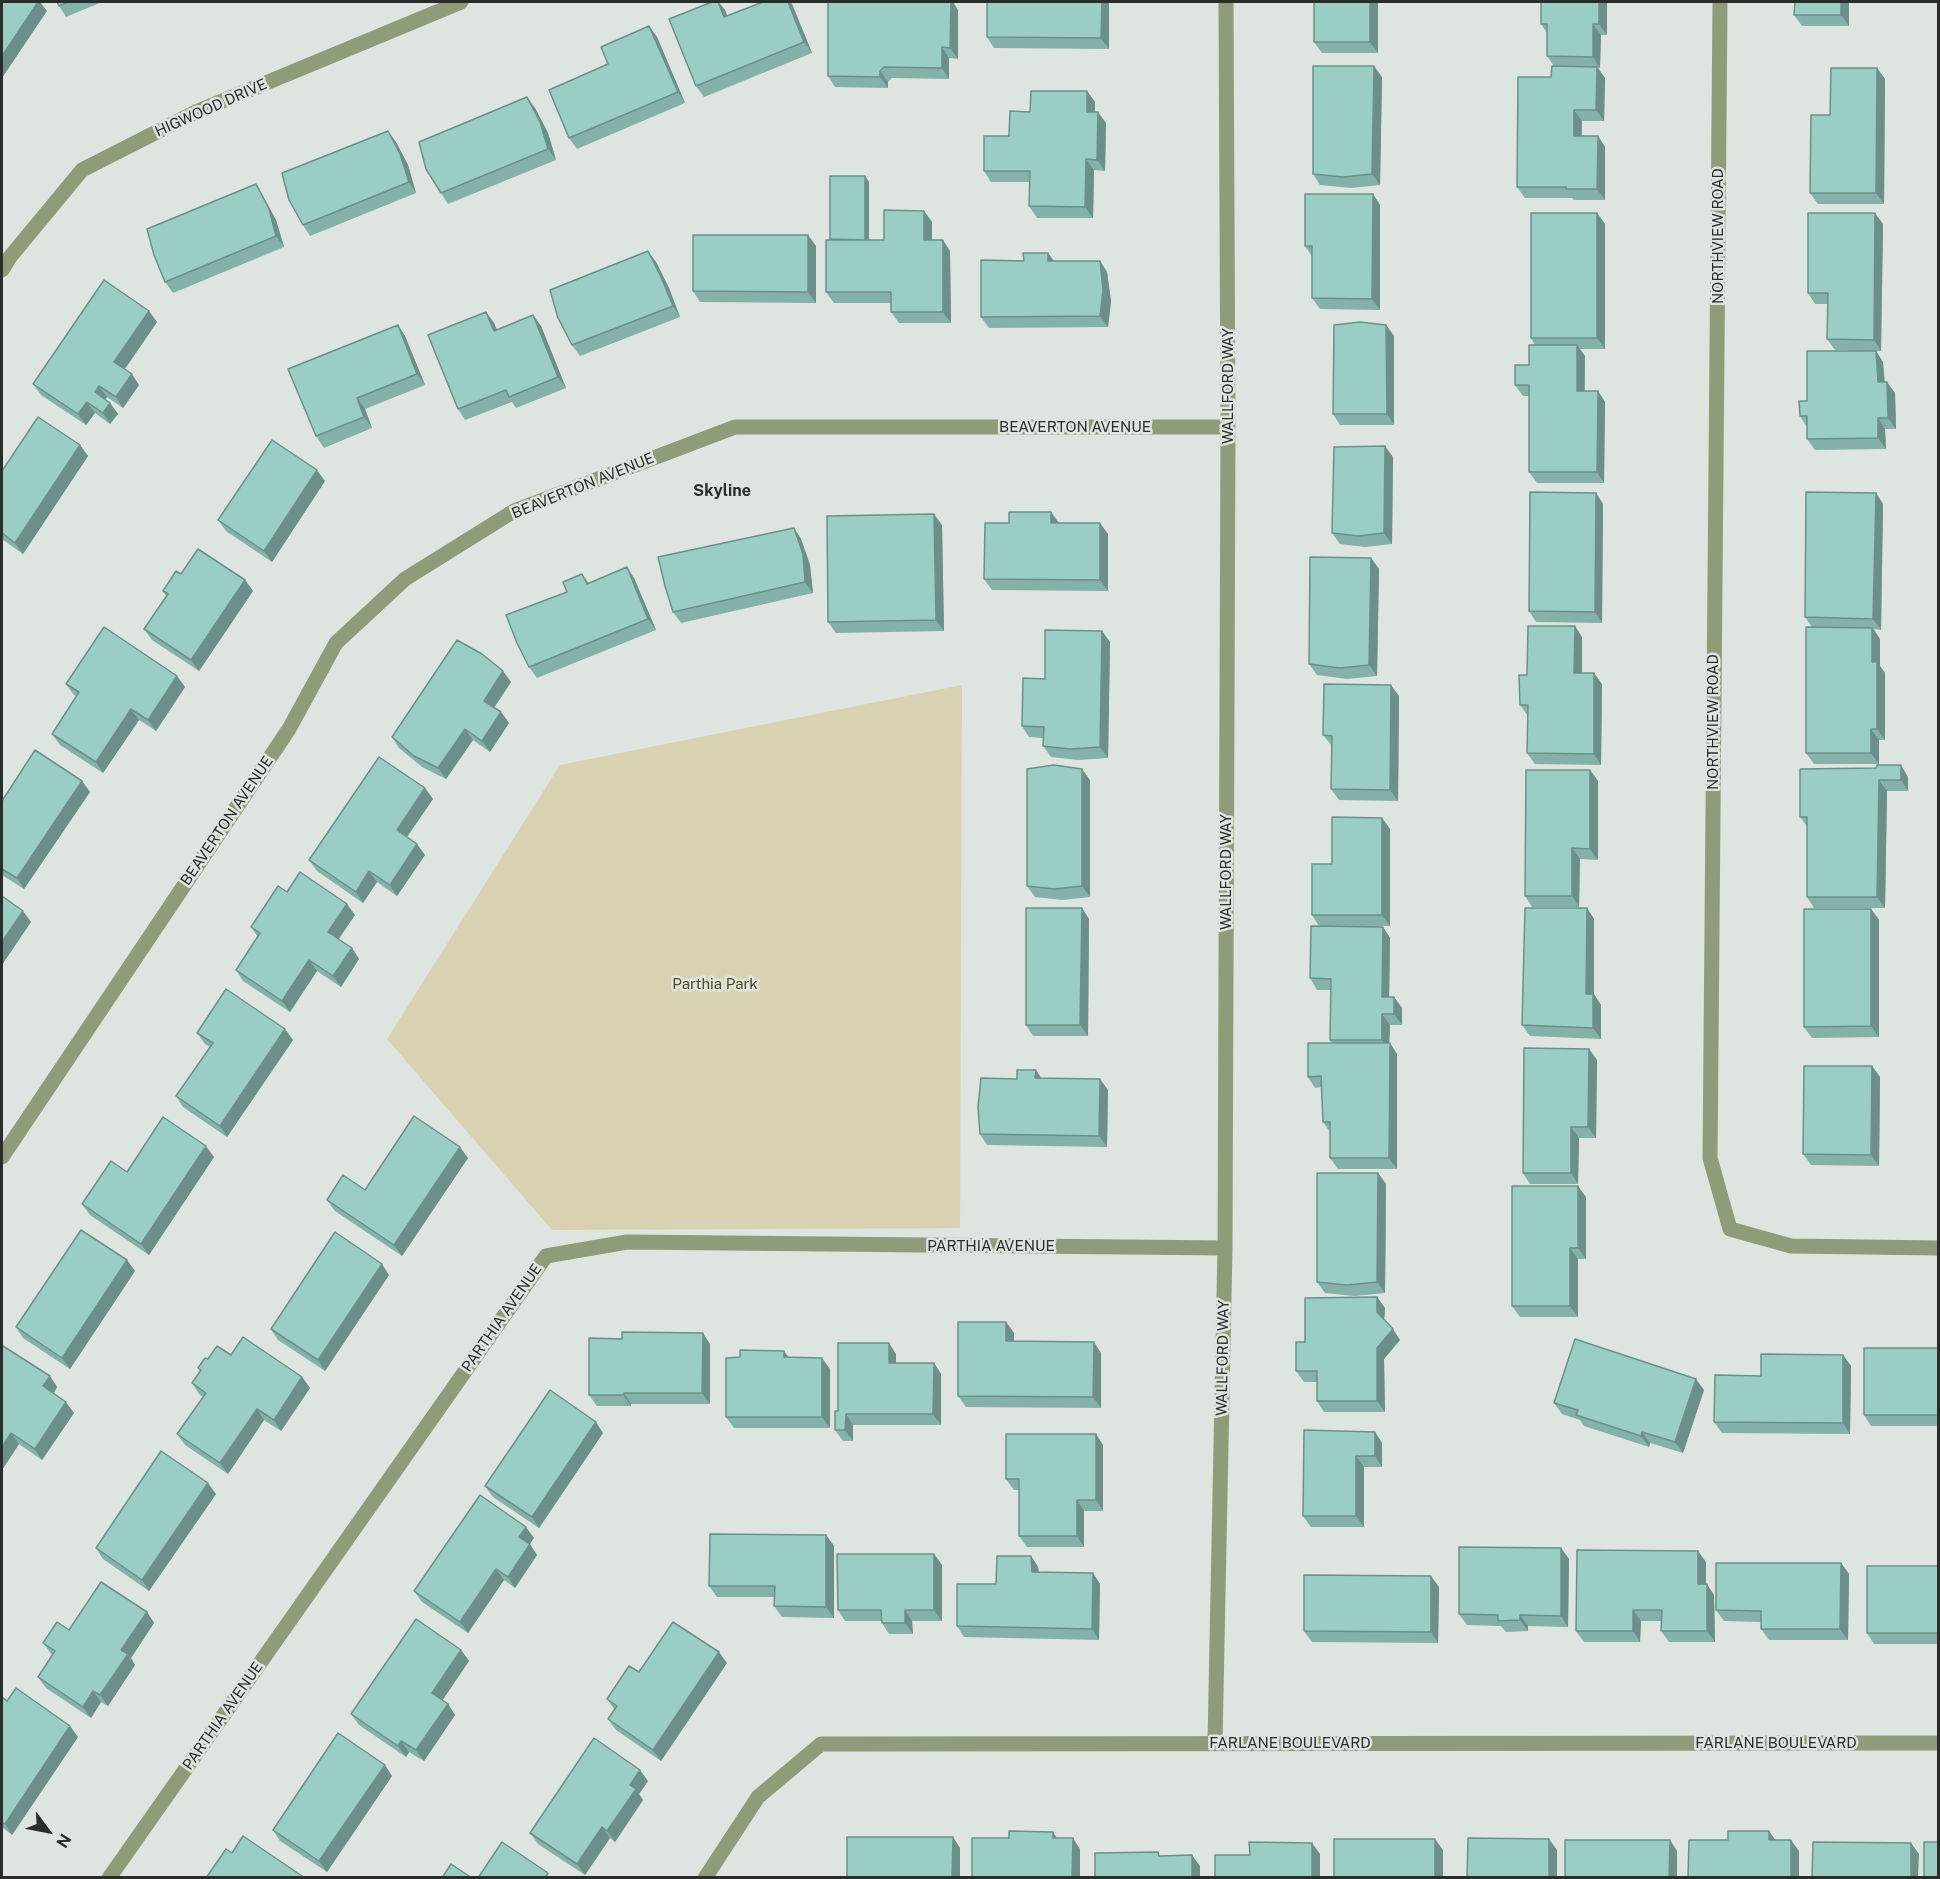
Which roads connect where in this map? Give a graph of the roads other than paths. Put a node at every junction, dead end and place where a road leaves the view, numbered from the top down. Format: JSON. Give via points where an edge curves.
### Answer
{"nodes":[{"id":1,"x":461,"y":2,"type":"edge"},
{"id":2,"x":1226,"y":2,"type":"edge"},
{"id":3,"x":1720,"y":2,"type":"edge"},
{"id":4,"x":2,"y":270,"type":"edge"},
{"id":5,"x":1228,"y":427,"type":"junction"},
{"id":6,"x":2,"y":1157,"type":"edge"},
{"id":7,"x":1225,"y":1248,"type":"junction"},
{"id":8,"x":1938,"y":1248,"type":"edge"},
{"id":9,"x":1215,"y":1742,"type":"junction"},
{"id":10,"x":1938,"y":1743,"type":"edge"},
{"id":11,"x":109,"y":1878,"type":"edge"},
{"id":12,"x":705,"y":1878,"type":"edge"}],
"edges":[{"from":1,"to":4,"type":"street","name":"HIGWOOD DRIVE","via":[[196,112],[82,170]]},
{"from":2,"to":5,"type":"street","name":"WALLFORD WAY"},
{"from":3,"to":8,"type":"street","name":"NORTHVIEW ROAD","via":[[1710,1158],[1730,1229],[1791,1246]]},
{"from":5,"to":6,"type":"street","name":"BEAVERTON AVENUE","via":[[735,427],[514,511],[405,579],[336,644],[289,729]]},
{"from":5,"to":7,"type":"street","name":"WALLFORD WAY"},
{"from":7,"to":9,"type":"street","name":"WALLFORD WAY"},
{"from":7,"to":11,"type":"street","name":"PARTHIA AVENUE","via":[[627,1242],[546,1256]]},
{"from":9,"to":10,"type":"street","name":"FARLANE BOULEVARD"},
{"from":9,"to":12,"type":"street","name":"FARLANE BOULEVARD","via":[[821,1744],[758,1797]]}]}
